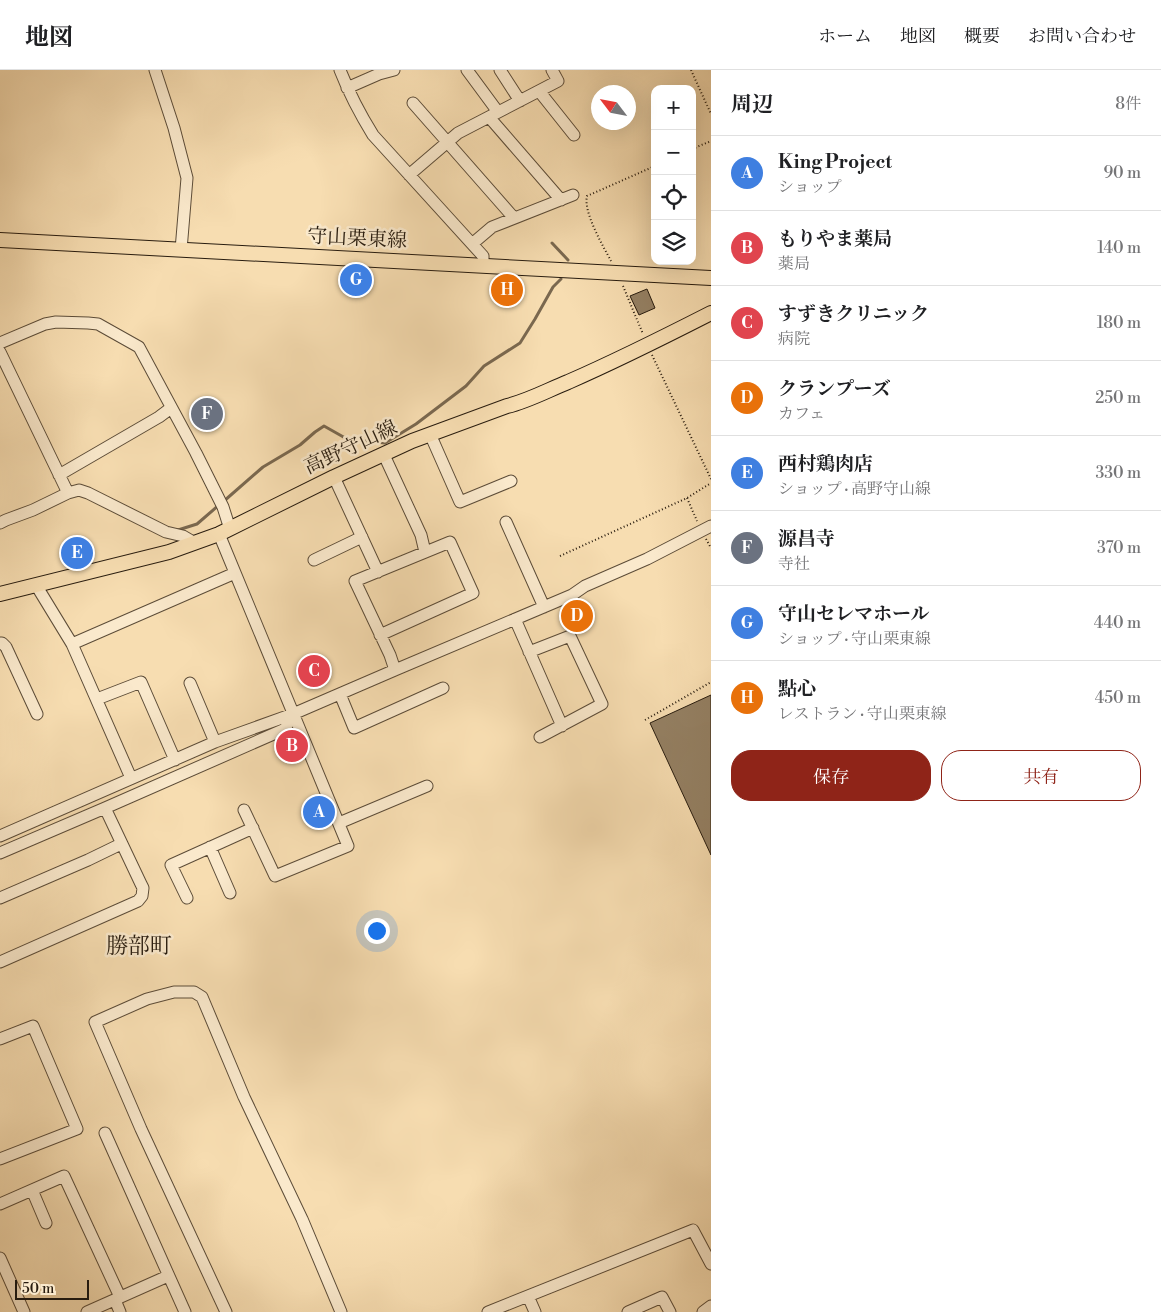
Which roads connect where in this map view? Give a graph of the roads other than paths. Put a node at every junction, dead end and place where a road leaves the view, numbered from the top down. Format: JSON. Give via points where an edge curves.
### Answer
{"nodes":[{"id":1,"x":155,"y":70,"type":"edge"},
{"id":2,"x":340,"y":70,"type":"edge"},
{"id":3,"x":394,"y":70,"type":"edge"},
{"id":4,"x":467,"y":70,"type":"edge"},
{"id":5,"x":500,"y":70,"type":"edge"},
{"id":6,"x":552,"y":70,"type":"edge"},
{"id":7,"x":347,"y":88,"type":"junction"},
{"id":8,"x":539,"y":91,"type":"junction"},
{"id":9,"x":520,"y":101,"type":"junction"},
{"id":10,"x":413,"y":103,"type":"dead end"},
{"id":11,"x":493,"y":114,"type":"junction"},
{"id":12,"x":574,"y":135,"type":"dead end"},
{"id":13,"x":448,"y":142,"type":"junction"},
{"id":14,"x":409,"y":175,"type":"junction"},
{"id":15,"x":573,"y":195,"type":"dead end"},
{"id":16,"x":561,"y":200,"type":"junction"},
{"id":17,"x":514,"y":218,"type":"junction"},
{"id":18,"x":0,"y":240,"type":"edge"},
{"id":19,"x":472,"y":244,"type":"junction"},
{"id":20,"x":181,"y":250,"type":"junction"},
{"id":21,"x":483,"y":266,"type":"junction"},
{"id":22,"x":711,"y":278,"type":"edge"},
{"id":23,"x":711,"y":313,"type":"edge"},
{"id":24,"x":0,"y":343,"type":"edge"},
{"id":25,"x":0,"y":352,"type":"edge"},
{"id":26,"x":171,"y":408,"type":"junction"},
{"id":27,"x":430,"y":434,"type":"junction"},
{"id":28,"x":384,"y":455,"type":"junction"},
{"id":29,"x":334,"y":477,"type":"junction"},
{"id":30,"x":511,"y":481,"type":"dead end"},
{"id":31,"x":64,"y":486,"type":"junction"},
{"id":32,"x":506,"y":522,"type":"dead end"},
{"id":33,"x":0,"y":524,"type":"edge"},
{"id":34,"x":706,"y":528,"type":"edge"},
{"id":35,"x":224,"y":531,"type":"junction"},
{"id":36,"x":362,"y":537,"type":"junction"},
{"id":37,"x":196,"y":543,"type":"junction"},
{"id":38,"x":425,"y":552,"type":"junction"},
{"id":39,"x":314,"y":560,"type":"dead end"},
{"id":40,"x":378,"y":572,"type":"junction"},
{"id":41,"x":235,"y":573,"type":"junction"},
{"id":42,"x":36,"y":585,"type":"junction"},
{"id":43,"x":2,"y":595,"type":"edge"},
{"id":44,"x":544,"y":607,"type":"junction"},
{"id":45,"x":515,"y":619,"type":"junction"},
{"id":46,"x":380,"y":635,"type":"junction"},
{"id":47,"x":0,"y":643,"type":"edge"},
{"id":48,"x":72,"y":644,"type":"junction"},
{"id":49,"x":529,"y":652,"type":"junction"},
{"id":50,"x":395,"y":670,"type":"junction"},
{"id":51,"x":190,"y":683,"type":"dead end"},
{"id":52,"x":442,"y":688,"type":"dead end"},
{"id":53,"x":340,"y":694,"type":"junction"},
{"id":54,"x":97,"y":699,"type":"junction"},
{"id":55,"x":37,"y":714,"type":"dead end"},
{"id":56,"x":293,"y":714,"type":"junction"},
{"id":57,"x":562,"y":726,"type":"junction"},
{"id":58,"x":540,"y":737,"type":"dead end"},
{"id":59,"x":215,"y":742,"type":"junction"},
{"id":60,"x":176,"y":760,"type":"junction"},
{"id":61,"x":127,"y":780,"type":"junction"},
{"id":62,"x":427,"y":786,"type":"dead end"},
{"id":63,"x":130,"y":797,"type":"junction"},
{"id":64,"x":105,"y":808,"type":"junction"},
{"id":65,"x":244,"y":810,"type":"dead end"},
{"id":66,"x":338,"y":823,"type":"junction"},
{"id":67,"x":253,"y":828,"type":"junction"},
{"id":68,"x":0,"y":836,"type":"edge"},
{"id":69,"x":121,"y":844,"type":"junction"},
{"id":70,"x":210,"y":847,"type":"junction"},
{"id":71,"x":0,"y":852,"type":"edge"},
{"id":72,"x":230,"y":892,"type":"dead end"},
{"id":73,"x":0,"y":898,"type":"edge"},
{"id":74,"x":187,"y":898,"type":"dead end"},
{"id":75,"x":0,"y":962,"type":"edge"},
{"id":76,"x":0,"y":1039,"type":"edge"},
{"id":77,"x":105,"y":1133,"type":"dead end"},
{"id":78,"x":0,"y":1160,"type":"edge"},
{"id":79,"x":32,"y":1190,"type":"junction"},
{"id":80,"x":0,"y":1204,"type":"edge"},
{"id":81,"x":46,"y":1223,"type":"dead end"},
{"id":82,"x":0,"y":1258,"type":"edge"},
{"id":83,"x":711,"y":1264,"type":"edge"},
{"id":84,"x":168,"y":1276,"type":"junction"},
{"id":85,"x":528,"y":1296,"type":"junction"},
{"id":86,"x":118,"y":1299,"type":"junction"},
{"id":87,"x":711,"y":1306,"type":"edge"},
{"id":88,"x":24,"y":1312,"type":"edge"},
{"id":89,"x":87,"y":1312,"type":"edge"},
{"id":90,"x":120,"y":1312,"type":"edge"},
{"id":91,"x":185,"y":1312,"type":"edge"},
{"id":92,"x":226,"y":1312,"type":"edge"},
{"id":93,"x":341,"y":1312,"type":"edge"},
{"id":94,"x":488,"y":1312,"type":"edge"},
{"id":95,"x":535,"y":1312,"type":"edge"},
{"id":96,"x":628,"y":1312,"type":"edge"},
{"id":97,"x":670,"y":1312,"type":"edge"},
{"id":98,"x":703,"y":1312,"type":"edge"}],
"edges":[{"from":1,"to":20,"type":"street","via":[[187,178]]},
{"from":2,"to":7,"type":"street"},
{"from":3,"to":7,"type":"street"},
{"from":4,"to":11,"type":"street"},
{"from":5,"to":9,"type":"street"},
{"from":6,"to":8,"type":"street","via":[[558,82]]},
{"from":7,"to":14,"type":"street","via":[[374,135]]},
{"from":8,"to":9,"type":"street"},
{"from":8,"to":12,"type":"street"},
{"from":9,"to":11,"type":"street"},
{"from":10,"to":13,"type":"street"},
{"from":11,"to":13,"type":"street"},
{"from":11,"to":16,"type":"street"},
{"from":13,"to":14,"type":"street"},
{"from":13,"to":17,"type":"street"},
{"from":14,"to":19,"type":"street"},
{"from":15,"to":16,"type":"street"},
{"from":16,"to":17,"type":"street"},
{"from":17,"to":19,"type":"street","via":[[492,227]]},
{"from":18,"to":20,"type":"main road","name":"守山栗東線"},
{"from":19,"to":21,"type":"street","via":[[483,256]]},
{"from":20,"to":21,"type":"main road","name":"守山栗東線"},
{"from":21,"to":22,"type":"main road","name":"守山栗東線"},
{"from":23,"to":27,"type":"main road","name":"高野守山線","via":[[601,368],[516,404]]},
{"from":24,"to":26,"type":"street","via":[[45,324],[98,324],[139,347]]},
{"from":25,"to":31,"type":"street"},
{"from":26,"to":31,"type":"street"},
{"from":26,"to":35,"type":"street","via":[[223,508]]},
{"from":27,"to":28,"type":"main road","name":"高野守山線"},
{"from":27,"to":30,"type":"street","via":[[460,502]]},
{"from":28,"to":29,"type":"main road","name":"高野守山線"},
{"from":28,"to":38,"type":"street","via":[[421,535]]},
{"from":29,"to":35,"type":"main road","name":"高野守山線"},
{"from":29,"to":36,"type":"street"},
{"from":31,"to":33,"type":"street","via":[[33,510]]},
{"from":31,"to":37,"type":"street","via":[[88,493],[166,532]]},
{"from":32,"to":44,"type":"street"},
{"from":34,"to":44,"type":"street"},
{"from":35,"to":37,"type":"main road","name":"高野守山線"},
{"from":35,"to":41,"type":"street"},
{"from":36,"to":39,"type":"street"},
{"from":36,"to":40,"type":"street"},
{"from":37,"to":42,"type":"main road","name":"高野守山線"},
{"from":38,"to":40,"type":"street"},
{"from":38,"to":46,"type":"street","via":[[450,542],[473,593]]},
{"from":40,"to":46,"type":"street","via":[[355,581]]},
{"from":41,"to":48,"type":"street"},
{"from":41,"to":56,"type":"street"},
{"from":42,"to":43,"type":"main road","name":"高野守山線"},
{"from":42,"to":48,"type":"street"},
{"from":44,"to":45,"type":"street"},
{"from":45,"to":49,"type":"street"},
{"from":45,"to":50,"type":"street"},
{"from":46,"to":50,"type":"street"},
{"from":47,"to":55,"type":"street","via":[[6,647]]},
{"from":48,"to":54,"type":"street"},
{"from":49,"to":57,"type":"street"},
{"from":49,"to":57,"type":"street","via":[[570,636],[602,704]]},
{"from":50,"to":53,"type":"street"},
{"from":51,"to":59,"type":"street"},
{"from":52,"to":53,"type":"street","via":[[354,728]]},
{"from":53,"to":56,"type":"street"},
{"from":54,"to":60,"type":"street","via":[[141,682]]},
{"from":54,"to":61,"type":"street"},
{"from":56,"to":59,"type":"street"},
{"from":56,"to":63,"type":"street","via":[[285,728]]},
{"from":56,"to":66,"type":"street"},
{"from":57,"to":58,"type":"street"},
{"from":59,"to":60,"type":"street"},
{"from":60,"to":61,"type":"street"},
{"from":61,"to":63,"type":"street"},
{"from":61,"to":68,"type":"street"},
{"from":62,"to":66,"type":"street"},
{"from":63,"to":64,"type":"street"},
{"from":64,"to":69,"type":"street"},
{"from":64,"to":71,"type":"street"},
{"from":65,"to":67,"type":"street"},
{"from":66,"to":67,"type":"street","via":[[348,846],[276,876]]},
{"from":67,"to":70,"type":"street"},
{"from":69,"to":73,"type":"street"},
{"from":69,"to":75,"type":"street","via":[[143,888],[138,901]]},
{"from":70,"to":72,"type":"street"},
{"from":70,"to":74,"type":"street","via":[[171,865]]},
{"from":76,"to":78,"type":"street","via":[[33,1026],[77,1130]]},
{"from":77,"to":84,"type":"street"},
{"from":79,"to":80,"type":"street"},
{"from":79,"to":81,"type":"street"},
{"from":79,"to":86,"type":"street","via":[[64,1176]]},
{"from":82,"to":88,"type":"street"},
{"from":83,"to":85,"type":"street","via":[[693,1230]]},
{"from":84,"to":86,"type":"street"},
{"from":84,"to":91,"type":"street"},
{"from":85,"to":94,"type":"street"},
{"from":85,"to":95,"type":"street"},
{"from":86,"to":89,"type":"street"},
{"from":86,"to":90,"type":"street"},
{"from":87,"to":98,"type":"street"},
{"from":92,"to":93,"type":"street","via":[[95,1022],[147,998],[174,992],[194,992],[202,997]]},
{"from":96,"to":97,"type":"street","via":[[662,1297]]}]}
